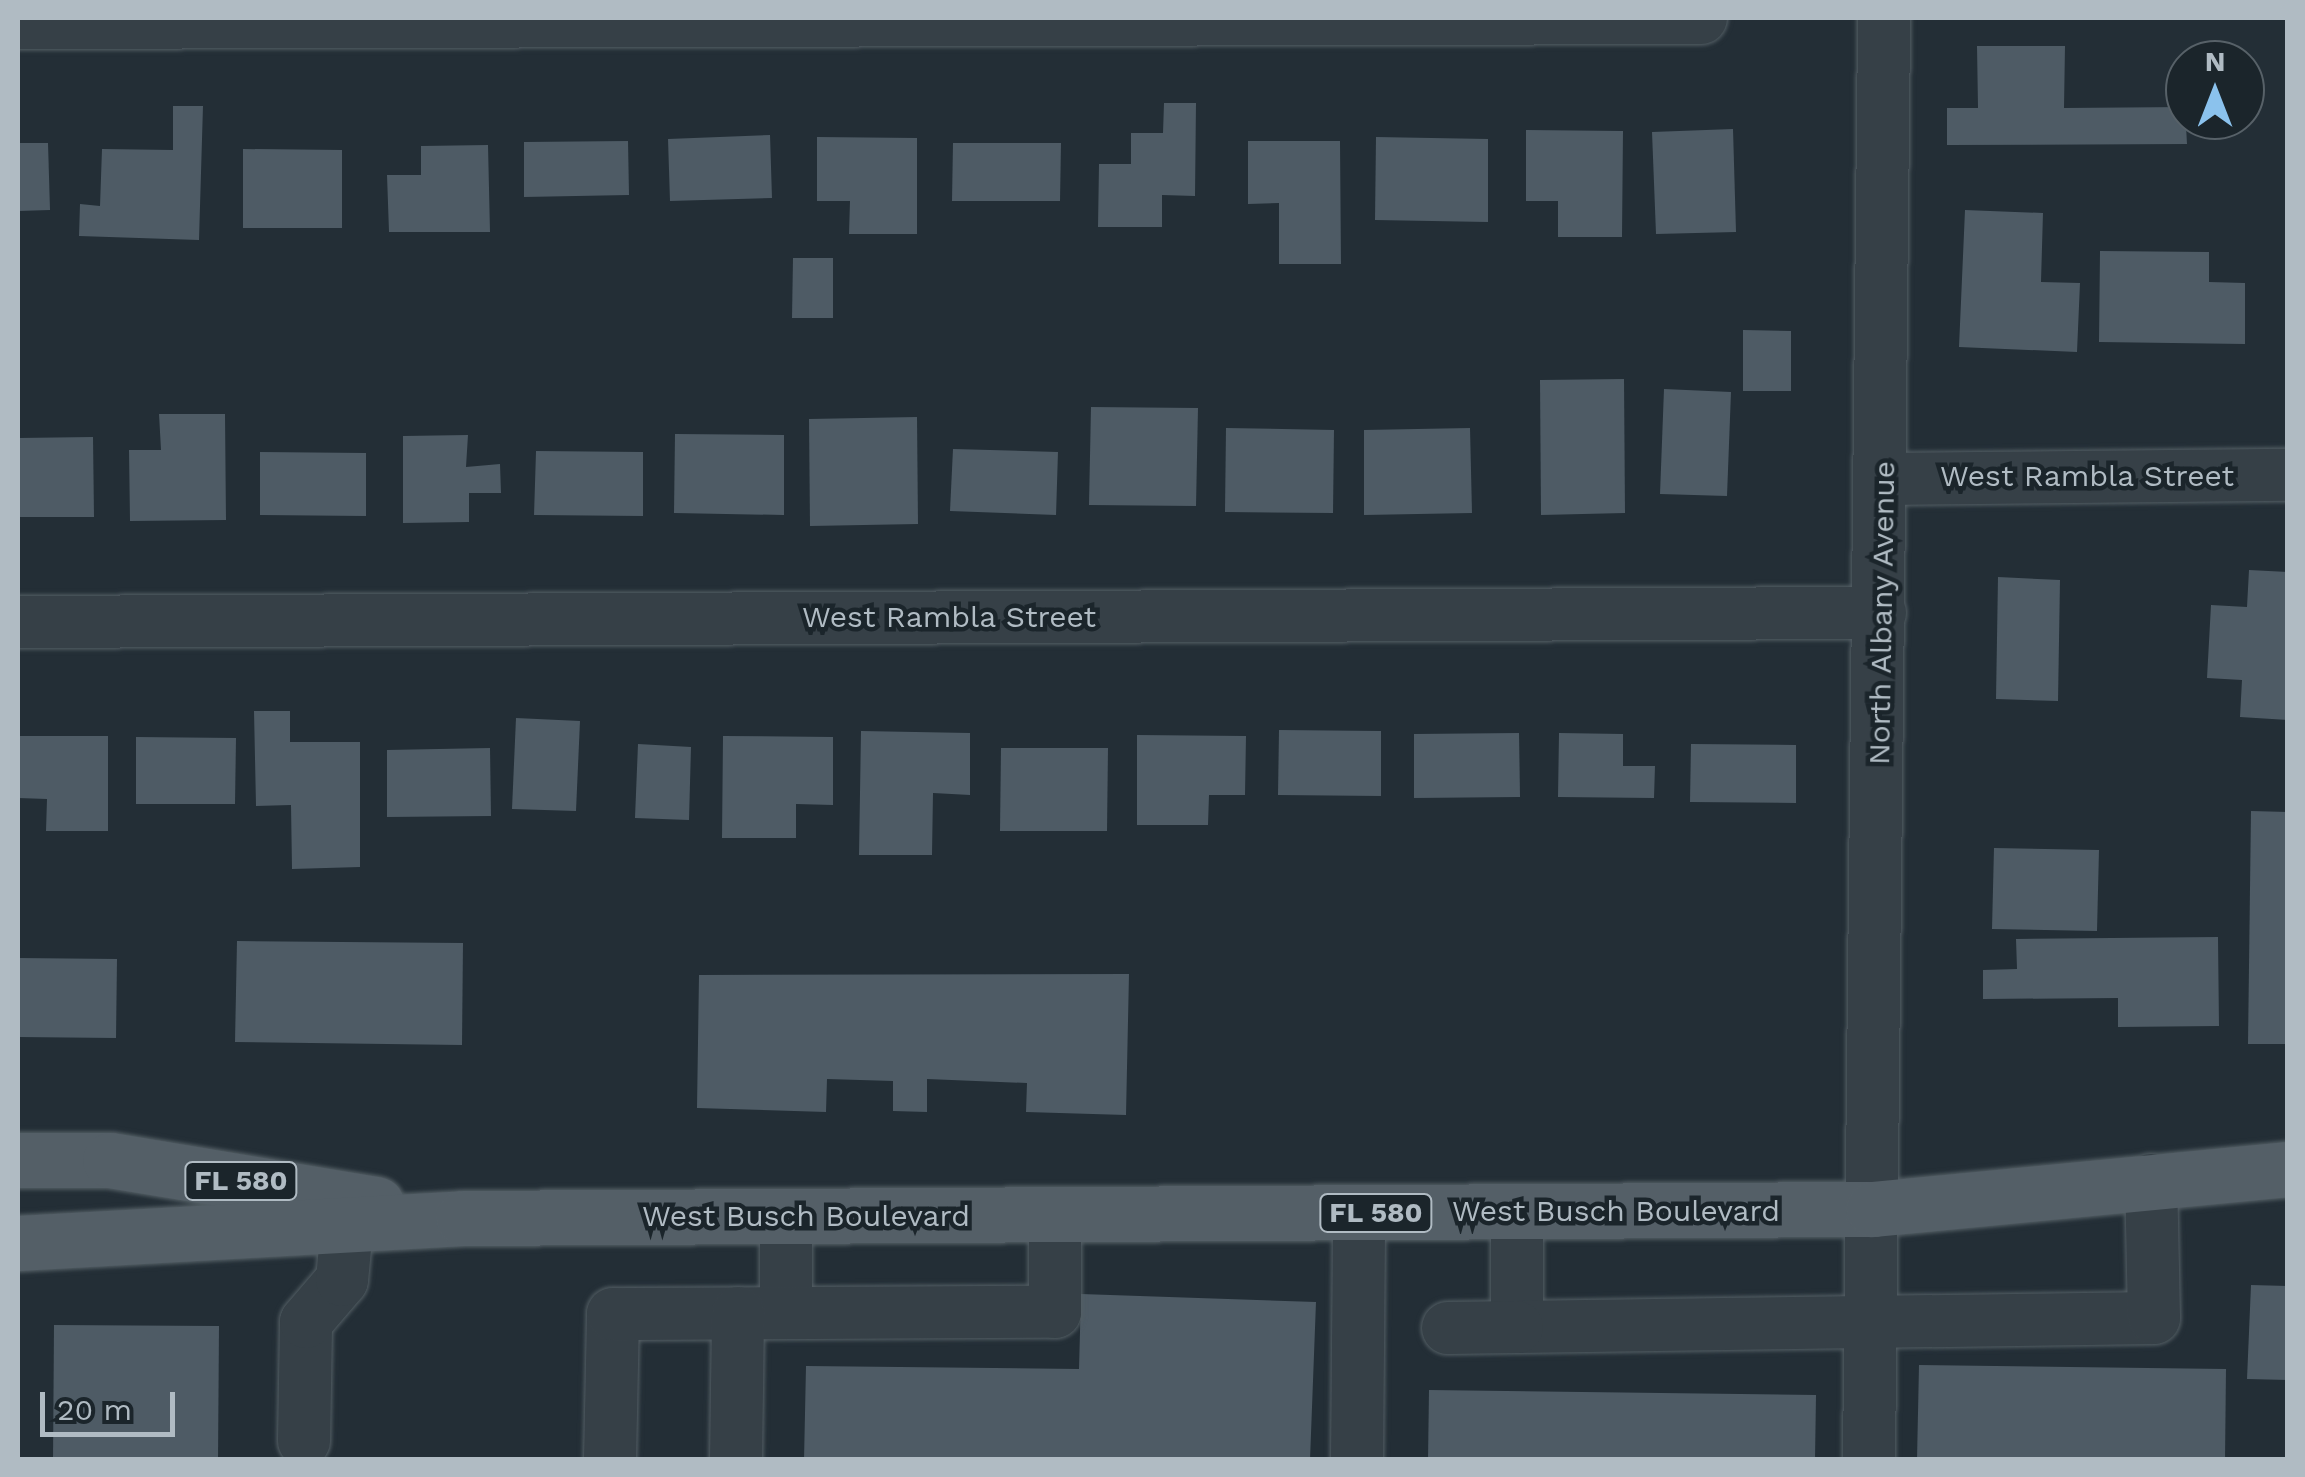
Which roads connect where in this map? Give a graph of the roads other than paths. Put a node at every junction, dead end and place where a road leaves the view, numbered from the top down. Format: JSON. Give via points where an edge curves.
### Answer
{"nodes":[{"id":1,"x":1702,"y":18,"type":"edge"},
{"id":2,"x":1884,"y":18,"type":"edge"},
{"id":3,"x":18,"y":23,"type":"edge"},
{"id":4,"x":2288,"y":475,"type":"edge"},
{"id":5,"x":1886,"y":478,"type":"junction"},
{"id":6,"x":1880,"y":614,"type":"junction"},
{"id":7,"x":18,"y":622,"type":"edge"},
{"id":8,"x":18,"y":1160,"type":"edge"},
{"id":9,"x":2288,"y":1169,"type":"edge"},
{"id":10,"x":2151,"y":1180,"type":"junction"},
{"id":11,"x":1873,"y":1209,"type":"junction"},
{"id":12,"x":1518,"y":1211,"type":"junction"},
{"id":13,"x":1358,"y":1213,"type":"junction"},
{"id":14,"x":1056,"y":1214,"type":"junction"},
{"id":15,"x":786,"y":1216,"type":"junction"},
{"id":16,"x":463,"y":1218,"type":"junction"},
{"id":17,"x":347,"y":1227,"type":"junction"},
{"id":18,"x":18,"y":1243,"type":"edge"},
{"id":19,"x":762,"y":1313,"type":"junction"},
{"id":20,"x":1518,"y":1327,"type":"junction"},
{"id":21,"x":1448,"y":1328,"type":"dead end"},
{"id":22,"x":1872,"y":1329,"type":"junction"},
{"id":23,"x":304,"y":1441,"type":"dead end"},
{"id":24,"x":610,"y":1460,"type":"edge"},
{"id":25,"x":736,"y":1460,"type":"edge"},
{"id":26,"x":1357,"y":1460,"type":"edge"},
{"id":27,"x":1870,"y":1460,"type":"edge"}],
"edges":[{"from":1,"to":3,"type":"street"},
{"from":2,"to":5,"type":"street","name":"North Albany Avenue"},
{"from":4,"to":5,"type":"street","name":"West Rambla Street"},
{"from":5,"to":6,"type":"street","name":"North Albany Avenue"},
{"from":6,"to":7,"type":"street","name":"West Rambla Street"},
{"from":6,"to":11,"type":"street","name":"North Albany Avenue"},
{"from":8,"to":16,"type":"main road","name":"West Busch Boulevard","number":"FL 580","via":[[110,1160]]},
{"from":9,"to":10,"type":"main road","name":"West Busch Boulevard","number":"FL 580"},
{"from":10,"to":11,"type":"main road","name":"West Busch Boulevard","number":"FL 580"},
{"from":10,"to":22,"type":"street","via":[[2154,1318]]},
{"from":11,"to":12,"type":"main road","name":"West Busch Boulevard","number":"FL 580"},
{"from":11,"to":22,"type":"street","name":"North Albany Avenue"},
{"from":12,"to":13,"type":"main road","name":"West Busch Boulevard","number":"FL 580"},
{"from":12,"to":20,"type":"street"},
{"from":13,"to":14,"type":"main road","name":"West Busch Boulevard","number":"FL 580"},
{"from":13,"to":26,"type":"street"},
{"from":14,"to":15,"type":"main road","name":"West Busch Boulevard","number":"FL 580"},
{"from":14,"to":19,"type":"street","via":[[1056,1312]]},
{"from":15,"to":16,"type":"main road","name":"West Busch Boulevard","number":"FL 580"},
{"from":15,"to":19,"type":"street"},
{"from":16,"to":17,"type":"main road","name":"West Busch Boulevard","number":"FL 580"},
{"from":17,"to":18,"type":"main road","name":"West Busch Boulevard","number":"FL 580"},
{"from":17,"to":23,"type":"street","via":[[342,1280],[306,1322]]},
{"from":19,"to":24,"type":"street","via":[[613,1314]]},
{"from":19,"to":25,"type":"street"},
{"from":20,"to":21,"type":"street"},
{"from":20,"to":22,"type":"street"},
{"from":22,"to":27,"type":"street","name":"North Albany Avenue"}]}
